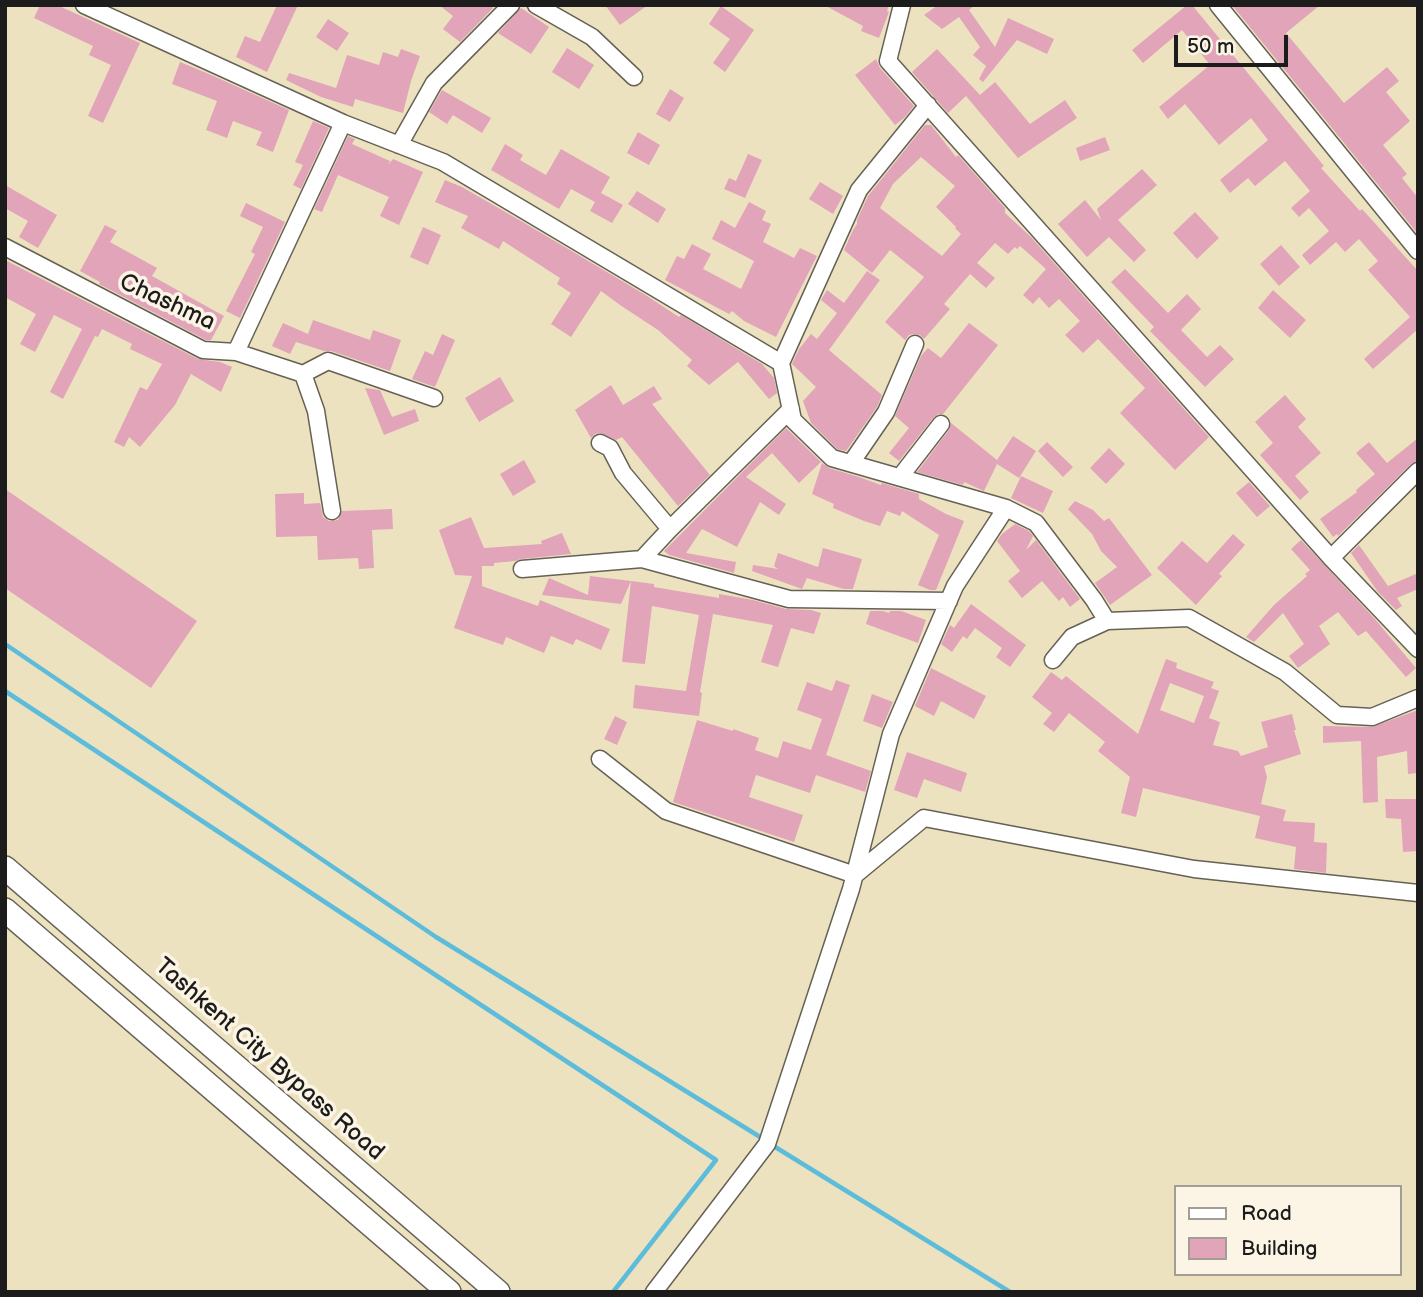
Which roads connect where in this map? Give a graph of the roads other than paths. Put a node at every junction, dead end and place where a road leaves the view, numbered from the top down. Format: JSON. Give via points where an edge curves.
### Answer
{"nodes":[{"id":1,"x":84,"y":5,"type":"edge"},
{"id":2,"x":511,"y":5,"type":"edge"},
{"id":3,"x":536,"y":5,"type":"edge"},
{"id":4,"x":902,"y":5,"type":"edge"},
{"id":5,"x":1218,"y":5,"type":"edge"},
{"id":6,"x":634,"y":77,"type":"dead end"},
{"id":7,"x":928,"y":105,"type":"junction"},
{"id":8,"x":343,"y":123,"type":"junction"},
{"id":9,"x":399,"y":145,"type":"junction"},
{"id":10,"x":5,"y":247,"type":"edge"},
{"id":11,"x":1418,"y":251,"type":"edge"},
{"id":12,"x":915,"y":344,"type":"dead end"},
{"id":13,"x":236,"y":352,"type":"junction"},
{"id":14,"x":781,"y":363,"type":"junction"},
{"id":15,"x":303,"y":374,"type":"junction"},
{"id":16,"x":434,"y":398,"type":"dead end"},
{"id":17,"x":791,"y":409,"type":"junction"},
{"id":18,"x":941,"y":424,"type":"dead end"},
{"id":19,"x":600,"y":443,"type":"dead end"},
{"id":20,"x":851,"y":463,"type":"junction"},
{"id":21,"x":1418,"y":471,"type":"edge"},
{"id":22,"x":900,"y":477,"type":"junction"},
{"id":23,"x":1006,"y":508,"type":"junction"},
{"id":24,"x":332,"y":511,"type":"dead end"},
{"id":25,"x":670,"y":529,"type":"junction"},
{"id":26,"x":1331,"y":558,"type":"junction"},
{"id":27,"x":642,"y":559,"type":"junction"},
{"id":28,"x":522,"y":569,"type":"dead end"},
{"id":29,"x":949,"y":601,"type":"junction"},
{"id":30,"x":1107,"y":621,"type":"junction"},
{"id":31,"x":1418,"y":649,"type":"edge"},
{"id":32,"x":1053,"y":660,"type":"dead end"},
{"id":33,"x":1418,"y":698,"type":"edge"},
{"id":34,"x":600,"y":759,"type":"dead end"},
{"id":35,"x":5,"y":868,"type":"edge"},
{"id":36,"x":855,"y":875,"type":"junction"},
{"id":37,"x":1418,"y":892,"type":"edge"},
{"id":38,"x":5,"y":910,"type":"edge"},
{"id":39,"x":92,"y":942,"type":"junction"},
{"id":40,"x":70,"y":966,"type":"junction"},
{"id":41,"x":449,"y":1292,"type":"edge"},
{"id":42,"x":498,"y":1292,"type":"edge"},
{"id":43,"x":654,"y":1292,"type":"edge"}],
"edges":[{"from":1,"to":8,"type":"street"},
{"from":2,"to":9,"type":"street","via":[[434,83]]},
{"from":3,"to":6,"type":"street","via":[[592,37]]},
{"from":4,"to":7,"type":"street","via":[[888,61]]},
{"from":5,"to":11,"type":"street"},
{"from":7,"to":14,"type":"street","via":[[859,190]]},
{"from":7,"to":26,"type":"street"},
{"from":8,"to":9,"type":"street"},
{"from":8,"to":13,"type":"street"},
{"from":9,"to":14,"type":"street","via":[[443,162]]},
{"from":10,"to":13,"type":"street","name":"Chashma","via":[[203,350]]},
{"from":12,"to":20,"type":"street","via":[[886,412]]},
{"from":13,"to":15,"type":"street","name":"Chashma"},
{"from":14,"to":17,"type":"street"},
{"from":15,"to":16,"type":"street","via":[[328,361]]},
{"from":15,"to":24,"type":"street","via":[[316,411]]},
{"from":17,"to":20,"type":"street","via":[[793,421],[832,458]]},
{"from":17,"to":25,"type":"street"},
{"from":18,"to":22,"type":"street"},
{"from":19,"to":25,"type":"street","via":[[610,448],[623,473]]},
{"from":20,"to":22,"type":"street"},
{"from":21,"to":26,"type":"street"},
{"from":22,"to":23,"type":"street"},
{"from":23,"to":29,"type":"street"},
{"from":23,"to":30,"type":"street","via":[[1036,523]]},
{"from":25,"to":27,"type":"street"},
{"from":26,"to":31,"type":"street"},
{"from":27,"to":28,"type":"street"},
{"from":27,"to":29,"type":"street","via":[[789,599]]},
{"from":29,"to":36,"type":"street","via":[[891,734]]},
{"from":30,"to":32,"type":"street","via":[[1072,637]]},
{"from":30,"to":33,"type":"street","via":[[1189,618],[1285,672],[1337,715],[1372,717]]},
{"from":34,"to":36,"type":"street","via":[[666,811]]},
{"from":35,"to":39,"type":"highway","name":"Tashkent City Bypass Road"},
{"from":36,"to":37,"type":"street","via":[[924,818],[1194,869]]},
{"from":36,"to":43,"type":"street","via":[[768,1140]]},
{"from":38,"to":40,"type":"highway"},
{"from":39,"to":40,"type":"highway","via":[[87,960]]},
{"from":39,"to":42,"type":"highway","name":"Tashkent City Bypass Road"},
{"from":40,"to":41,"type":"highway"}]}
